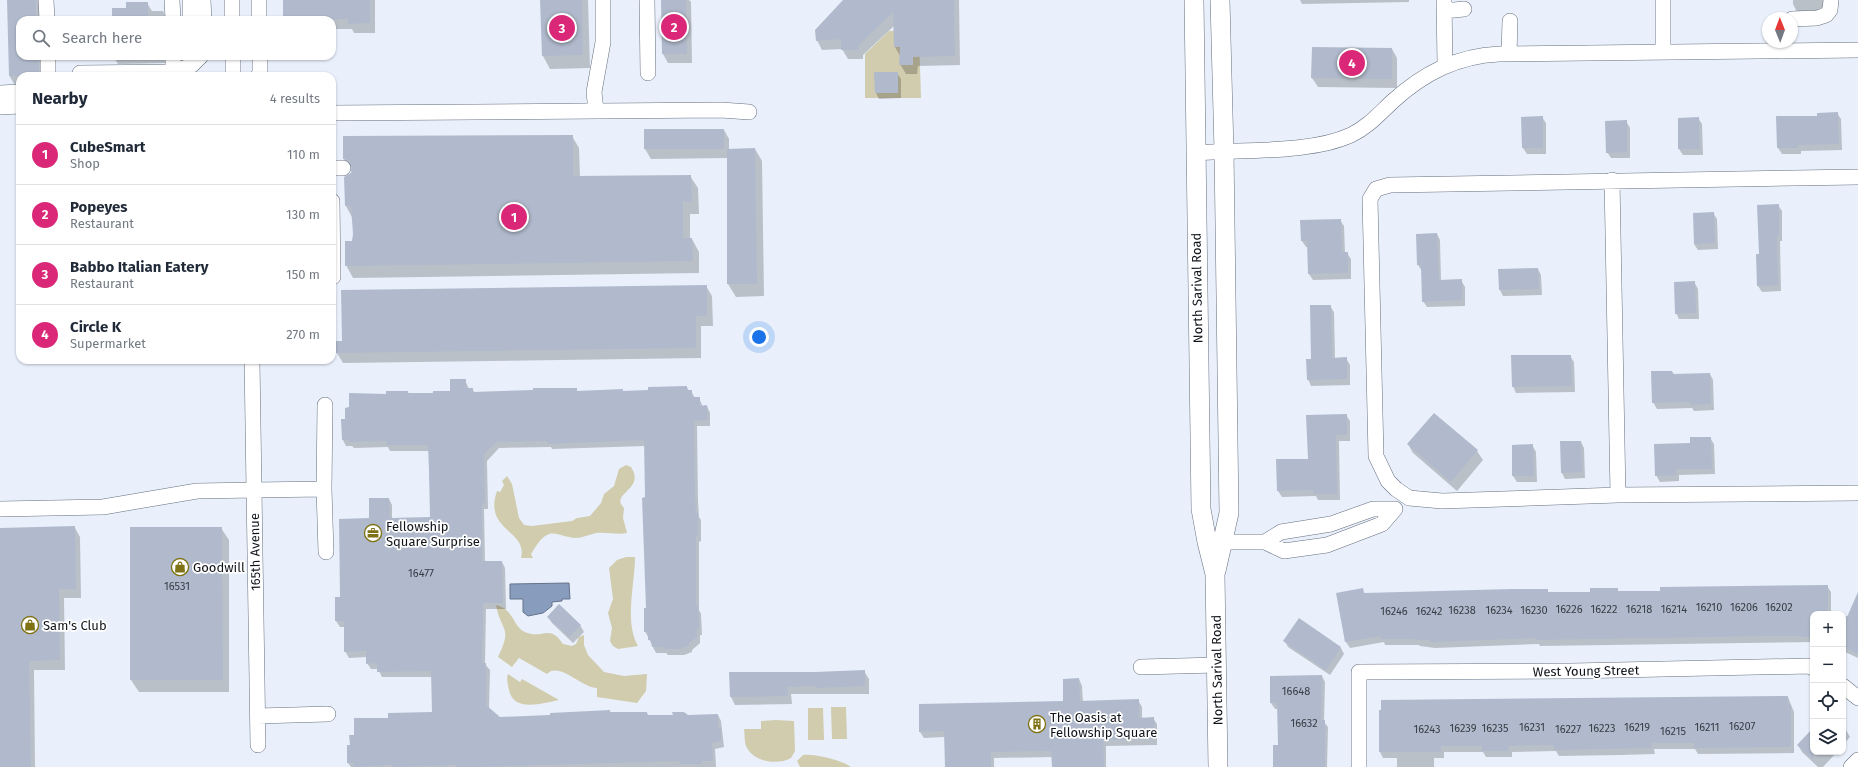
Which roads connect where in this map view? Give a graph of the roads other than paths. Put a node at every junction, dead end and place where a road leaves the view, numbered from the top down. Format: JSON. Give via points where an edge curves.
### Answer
{"nodes":[{"id":1,"x":46,"y":0,"type":"edge"},
{"id":2,"x":172,"y":0,"type":"edge"},
{"id":3,"x":181,"y":0,"type":"edge"},
{"id":4,"x":190,"y":0,"type":"edge"},
{"id":5,"x":203,"y":0,"type":"edge"},
{"id":6,"x":232,"y":0,"type":"edge"},
{"id":7,"x":259,"y":0,"type":"edge"},
{"id":8,"x":603,"y":0,"type":"edge"},
{"id":9,"x":647,"y":0,"type":"edge"},
{"id":10,"x":1194,"y":0,"type":"edge"},
{"id":11,"x":1220,"y":0,"type":"edge"},
{"id":12,"x":1663,"y":0,"type":"edge"},
{"id":13,"x":1831,"y":0,"type":"edge"},
{"id":14,"x":1444,"y":5,"type":"edge"},
{"id":15,"x":1464,"y":9,"type":"dead end"},
{"id":16,"x":47,"y":16,"type":"edge"},
{"id":17,"x":172,"y":16,"type":"edge"},
{"id":18,"x":181,"y":16,"type":"edge"},
{"id":19,"x":190,"y":16,"type":"edge"},
{"id":20,"x":204,"y":16,"type":"edge"},
{"id":21,"x":232,"y":16,"type":"edge"},
{"id":22,"x":259,"y":16,"type":"edge"},
{"id":23,"x":1798,"y":19,"type":"edge"},
{"id":24,"x":1510,"y":21,"type":"dead end"},
{"id":25,"x":1858,"y":50,"type":"edge"},
{"id":26,"x":1663,"y":52,"type":"junction"},
{"id":27,"x":1509,"y":54,"type":"junction"},
{"id":28,"x":48,"y":60,"type":"edge"},
{"id":29,"x":233,"y":60,"type":"edge"},
{"id":30,"x":260,"y":60,"type":"edge"},
{"id":31,"x":187,"y":62,"type":"edge"},
{"id":32,"x":1445,"y":65,"type":"junction"},
{"id":33,"x":48,"y":72,"type":"edge"},
{"id":34,"x":90,"y":72,"type":"edge"},
{"id":35,"x":233,"y":72,"type":"edge"},
{"id":36,"x":260,"y":72,"type":"edge"},
{"id":37,"x":648,"y":73,"type":"dead end"},
{"id":38,"x":16,"y":92,"type":"edge"},
{"id":39,"x":0,"y":93,"type":"edge"},
{"id":40,"x":16,"y":106,"type":"edge"},
{"id":41,"x":0,"y":107,"type":"edge"},
{"id":42,"x":596,"y":111,"type":"junction"},
{"id":43,"x":749,"y":112,"type":"dead end"},
{"id":44,"x":336,"y":113,"type":"edge"},
{"id":45,"x":1224,"y":151,"type":"junction"},
{"id":46,"x":1195,"y":153,"type":"junction"},
{"id":47,"x":1858,"y":177,"type":"edge"},
{"id":48,"x":1612,"y":180,"type":"junction"},
{"id":49,"x":252,"y":364,"type":"edge"},
{"id":50,"x":325,"y":405,"type":"dead end"},
{"id":51,"x":324,"y":488,"type":"junction"},
{"id":52,"x":254,"y":490,"type":"junction"},
{"id":53,"x":1858,"y":493,"type":"edge"},
{"id":54,"x":1618,"y":495,"type":"junction"},
{"id":55,"x":1409,"y":498,"type":"junction"},
{"id":56,"x":0,"y":509,"type":"edge"},
{"id":57,"x":1396,"y":509,"type":"junction"},
{"id":58,"x":1215,"y":542,"type":"junction"},
{"id":59,"x":1265,"y":542,"type":"junction"},
{"id":60,"x":326,"y":552,"type":"dead end"},
{"id":61,"x":1217,"y":665,"type":"junction"},
{"id":62,"x":1810,"y":666,"type":"edge"},
{"id":63,"x":1141,"y":668,"type":"dead end"},
{"id":64,"x":1846,"y":688,"type":"edge"},
{"id":65,"x":1858,"y":698,"type":"edge"},
{"id":66,"x":328,"y":714,"type":"dead end"},
{"id":67,"x":258,"y":716,"type":"junction"},
{"id":68,"x":258,"y":745,"type":"dead end"},
{"id":69,"x":1858,"y":760,"type":"edge"},
{"id":70,"x":1218,"y":767,"type":"edge"},
{"id":71,"x":1359,"y":767,"type":"edge"},
{"id":72,"x":1851,"y":767,"type":"edge"}],
"edges":[{"from":1,"to":16,"type":"street"},
{"from":2,"to":17,"type":"street"},
{"from":3,"to":18,"type":"street"},
{"from":4,"to":19,"type":"street"},
{"from":5,"to":20,"type":"street"},
{"from":6,"to":21,"type":"street"},
{"from":7,"to":22,"type":"street"},
{"from":8,"to":42,"type":"street","via":[[603,42],[594,92]]},
{"from":9,"to":37,"type":"street"},
{"from":10,"to":46,"type":"main road","name":"North Sarival Road"},
{"from":11,"to":45,"type":"main road","name":"North Sarival Road"},
{"from":12,"to":26,"type":"street"},
{"from":13,"to":23,"type":"street","via":[[1830,10],[1826,15]]},
{"from":14,"to":15,"type":"street"},
{"from":14,"to":32,"type":"street"},
{"from":24,"to":27,"type":"street"},
{"from":25,"to":26,"type":"street"},
{"from":26,"to":27,"type":"street"},
{"from":27,"to":32,"type":"street","via":[[1471,57]]},
{"from":28,"to":33,"type":"street"},
{"from":29,"to":35,"type":"street"},
{"from":30,"to":36,"type":"street"},
{"from":31,"to":34,"type":"street"},
{"from":32,"to":45,"type":"street","via":[[1408,87],[1369,124],[1352,134],[1315,145]]},
{"from":38,"to":39,"type":"street"},
{"from":40,"to":41,"type":"street"},
{"from":42,"to":43,"type":"street"},
{"from":42,"to":44,"type":"street"},
{"from":45,"to":46,"type":"street"},
{"from":45,"to":58,"type":"main road","name":"North Sarival Road","via":[[1229,513]]},
{"from":46,"to":58,"type":"main road","name":"North Sarival Road","via":[[1201,509]]},
{"from":47,"to":48,"type":"street"},
{"from":48,"to":54,"type":"street"},
{"from":48,"to":55,"type":"street","via":[[1390,185],[1376,189],[1370,199],[1376,456],[1388,480]]},
{"from":49,"to":52,"type":"street","name":"165th Avenue"},
{"from":50,"to":51,"type":"street"},
{"from":51,"to":52,"type":"street"},
{"from":51,"to":60,"type":"street"},
{"from":52,"to":56,"type":"street","via":[[188,492],[103,508]]},
{"from":52,"to":67,"type":"street","name":"165th Avenue"},
{"from":53,"to":54,"type":"street"},
{"from":54,"to":55,"type":"street","via":[[1442,500]]},
{"from":55,"to":57,"type":"street"},
{"from":57,"to":59,"type":"street","via":[[1373,509],[1331,524],[1281,532]]},
{"from":57,"to":59,"type":"street","via":[[1382,524],[1326,546],[1284,551]]},
{"from":58,"to":59,"type":"street"},
{"from":58,"to":61,"type":"main road","name":"North Sarival Road"},
{"from":61,"to":63,"type":"street"},
{"from":61,"to":70,"type":"main road","name":"North Sarival Road"},
{"from":62,"to":71,"type":"street","name":"West Young Street","via":[[1359,672]]},
{"from":64,"to":65,"type":"street"},
{"from":66,"to":67,"type":"street"},
{"from":67,"to":68,"type":"street","name":"165th Avenue"},
{"from":69,"to":72,"type":"street"}]}
